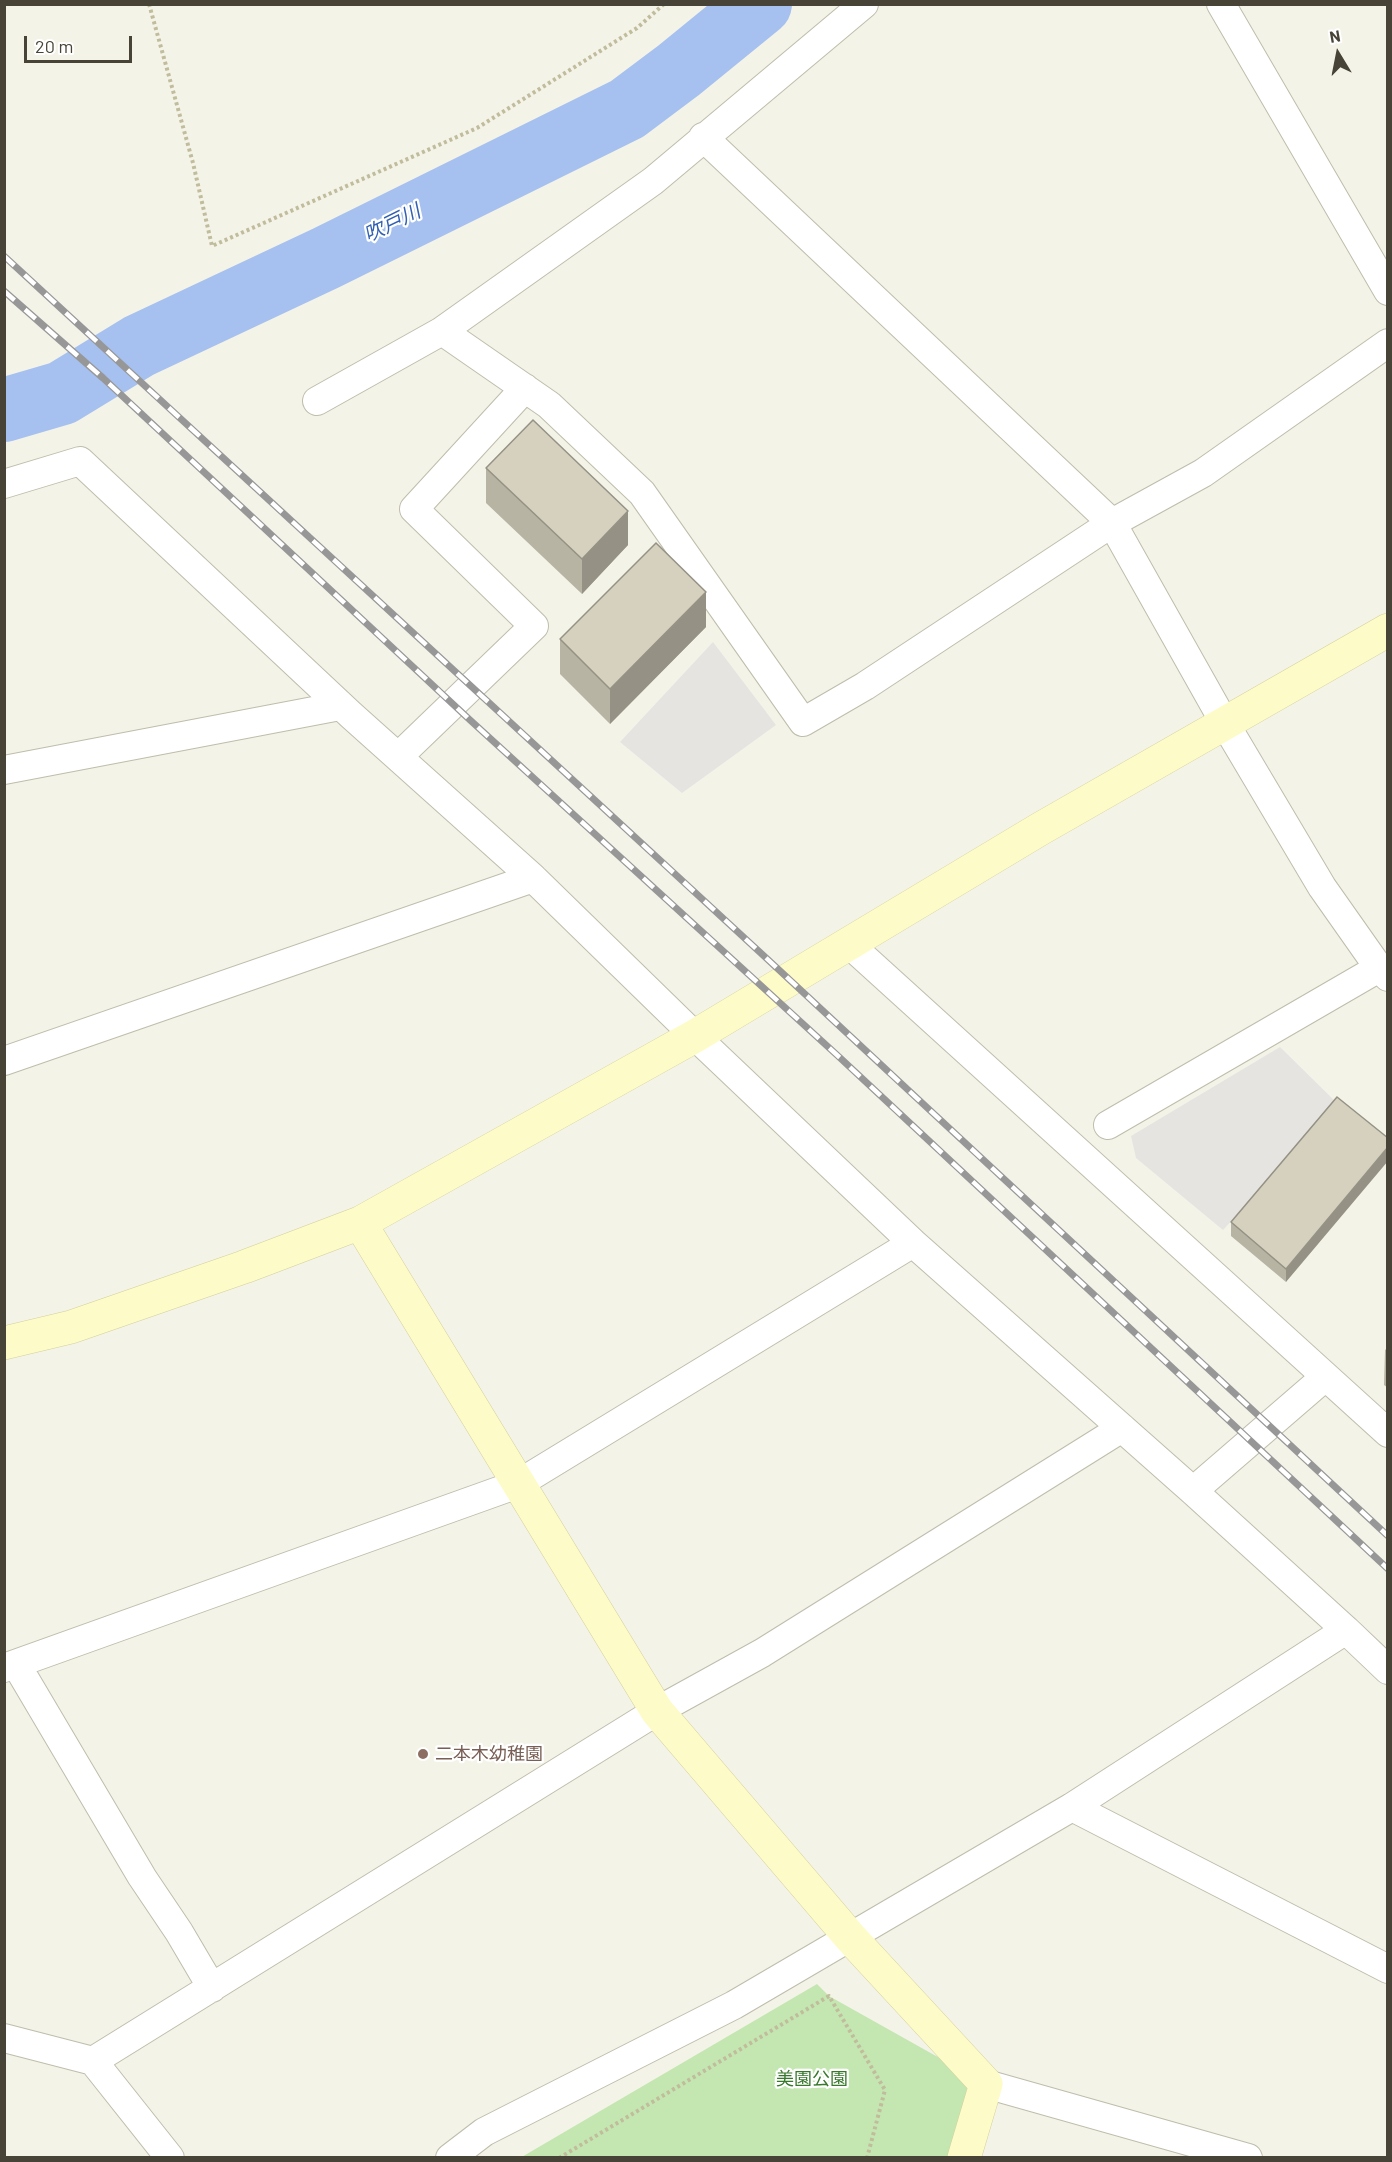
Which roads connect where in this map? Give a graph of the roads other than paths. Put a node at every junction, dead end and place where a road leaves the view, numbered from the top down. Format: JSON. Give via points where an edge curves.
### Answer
{"nodes":[{"id":1,"x":864,"y":4,"type":"edge"},
{"id":2,"x":1221,"y":4,"type":"edge"},
{"id":3,"x":703,"y":137,"type":"junction"},
{"id":4,"x":1388,"y":291,"type":"edge"},
{"id":5,"x":442,"y":331,"type":"junction"},
{"id":6,"x":1388,"y":344,"type":"edge"},
{"id":7,"x":525,"y":388,"type":"junction"},
{"id":8,"x":317,"y":401,"type":"dead end"},
{"id":9,"x":4,"y":484,"type":"edge"},
{"id":10,"x":1113,"y":523,"type":"junction"},
{"id":11,"x":1388,"y":630,"type":"edge"},
{"id":12,"x":340,"y":706,"type":"junction"},
{"id":13,"x":1224,"y":722,"type":"junction"},
{"id":14,"x":398,"y":757,"type":"junction"},
{"id":15,"x":4,"y":770,"type":"edge"},
{"id":16,"x":533,"y":878,"type":"junction"},
{"id":17,"x":849,"y":944,"type":"junction"},
{"id":18,"x":1383,"y":972,"type":"edge"},
{"id":19,"x":695,"y":1036,"type":"junction"},
{"id":20,"x":4,"y":1061,"type":"edge"},
{"id":21,"x":1108,"y":1125,"type":"dead end"},
{"id":22,"x":360,"y":1223,"type":"junction"},
{"id":23,"x":913,"y":1243,"type":"junction"},
{"id":24,"x":4,"y":1343,"type":"edge"},
{"id":25,"x":1325,"y":1377,"type":"junction"},
{"id":26,"x":1122,"y":1428,"type":"junction"},
{"id":27,"x":1388,"y":1433,"type":"edge"},
{"id":28,"x":518,"y":1484,"type":"junction"},
{"id":29,"x":1193,"y":1491,"type":"junction"},
{"id":30,"x":1347,"y":1630,"type":"junction"},
{"id":31,"x":10,"y":1666,"type":"edge"},
{"id":32,"x":1388,"y":1670,"type":"edge"},
{"id":33,"x":657,"y":1711,"type":"junction"},
{"id":34,"x":1072,"y":1807,"type":"junction"},
{"id":35,"x":850,"y":1937,"type":"junction"},
{"id":36,"x":1388,"y":1969,"type":"edge"},
{"id":37,"x":212,"y":1988,"type":"junction"},
{"id":38,"x":4,"y":2038,"type":"edge"},
{"id":39,"x":93,"y":2061,"type":"junction"},
{"id":40,"x":986,"y":2084,"type":"junction"},
{"id":41,"x":170,"y":2157,"type":"edge"},
{"id":42,"x":450,"y":2157,"type":"edge"},
{"id":43,"x":964,"y":2157,"type":"edge"},
{"id":44,"x":1248,"y":2157,"type":"edge"}],
"edges":[{"from":1,"to":3,"type":"street"},
{"from":2,"to":4,"type":"street"},
{"from":3,"to":5,"type":"street","via":[[654,181]]},
{"from":3,"to":10,"type":"street"},
{"from":5,"to":7,"type":"street"},
{"from":5,"to":8,"type":"street"},
{"from":6,"to":10,"type":"street","via":[[1203,472]]},
{"from":7,"to":10,"type":"street","via":[[549,405],[642,493],[803,722],[865,686]]},
{"from":7,"to":14,"type":"street","via":[[414,509],[534,626]]},
{"from":9,"to":12,"type":"street","via":[[80,461]]},
{"from":10,"to":13,"type":"street"},
{"from":11,"to":13,"type":"street"},
{"from":12,"to":14,"type":"street"},
{"from":12,"to":15,"type":"street"},
{"from":13,"to":17,"type":"street"},
{"from":13,"to":18,"type":"street","via":[[1322,887]]},
{"from":14,"to":16,"type":"street"},
{"from":16,"to":19,"type":"street"},
{"from":16,"to":20,"type":"street"},
{"from":17,"to":19,"type":"street"},
{"from":17,"to":25,"type":"street"},
{"from":18,"to":21,"type":"street"},
{"from":19,"to":22,"type":"street"},
{"from":19,"to":23,"type":"street"},
{"from":22,"to":24,"type":"street","via":[[71,1327]]},
{"from":22,"to":28,"type":"street"},
{"from":23,"to":26,"type":"street"},
{"from":23,"to":28,"type":"street"},
{"from":25,"to":27,"type":"street"},
{"from":25,"to":29,"type":"street"},
{"from":26,"to":29,"type":"street"},
{"from":26,"to":33,"type":"street","via":[[762,1653]]},
{"from":28,"to":31,"type":"street"},
{"from":28,"to":33,"type":"street"},
{"from":29,"to":30,"type":"street"},
{"from":30,"to":32,"type":"street"},
{"from":30,"to":34,"type":"street"},
{"from":31,"to":37,"type":"street"},
{"from":33,"to":35,"type":"street"},
{"from":33,"to":37,"type":"street"},
{"from":34,"to":35,"type":"street"},
{"from":34,"to":36,"type":"street"},
{"from":35,"to":40,"type":"street"},
{"from":35,"to":42,"type":"street","via":[[734,2005],[484,2132]]},
{"from":37,"to":39,"type":"street"},
{"from":38,"to":39,"type":"street"},
{"from":39,"to":41,"type":"street"},
{"from":40,"to":43,"type":"street"},
{"from":40,"to":44,"type":"street"}]}
